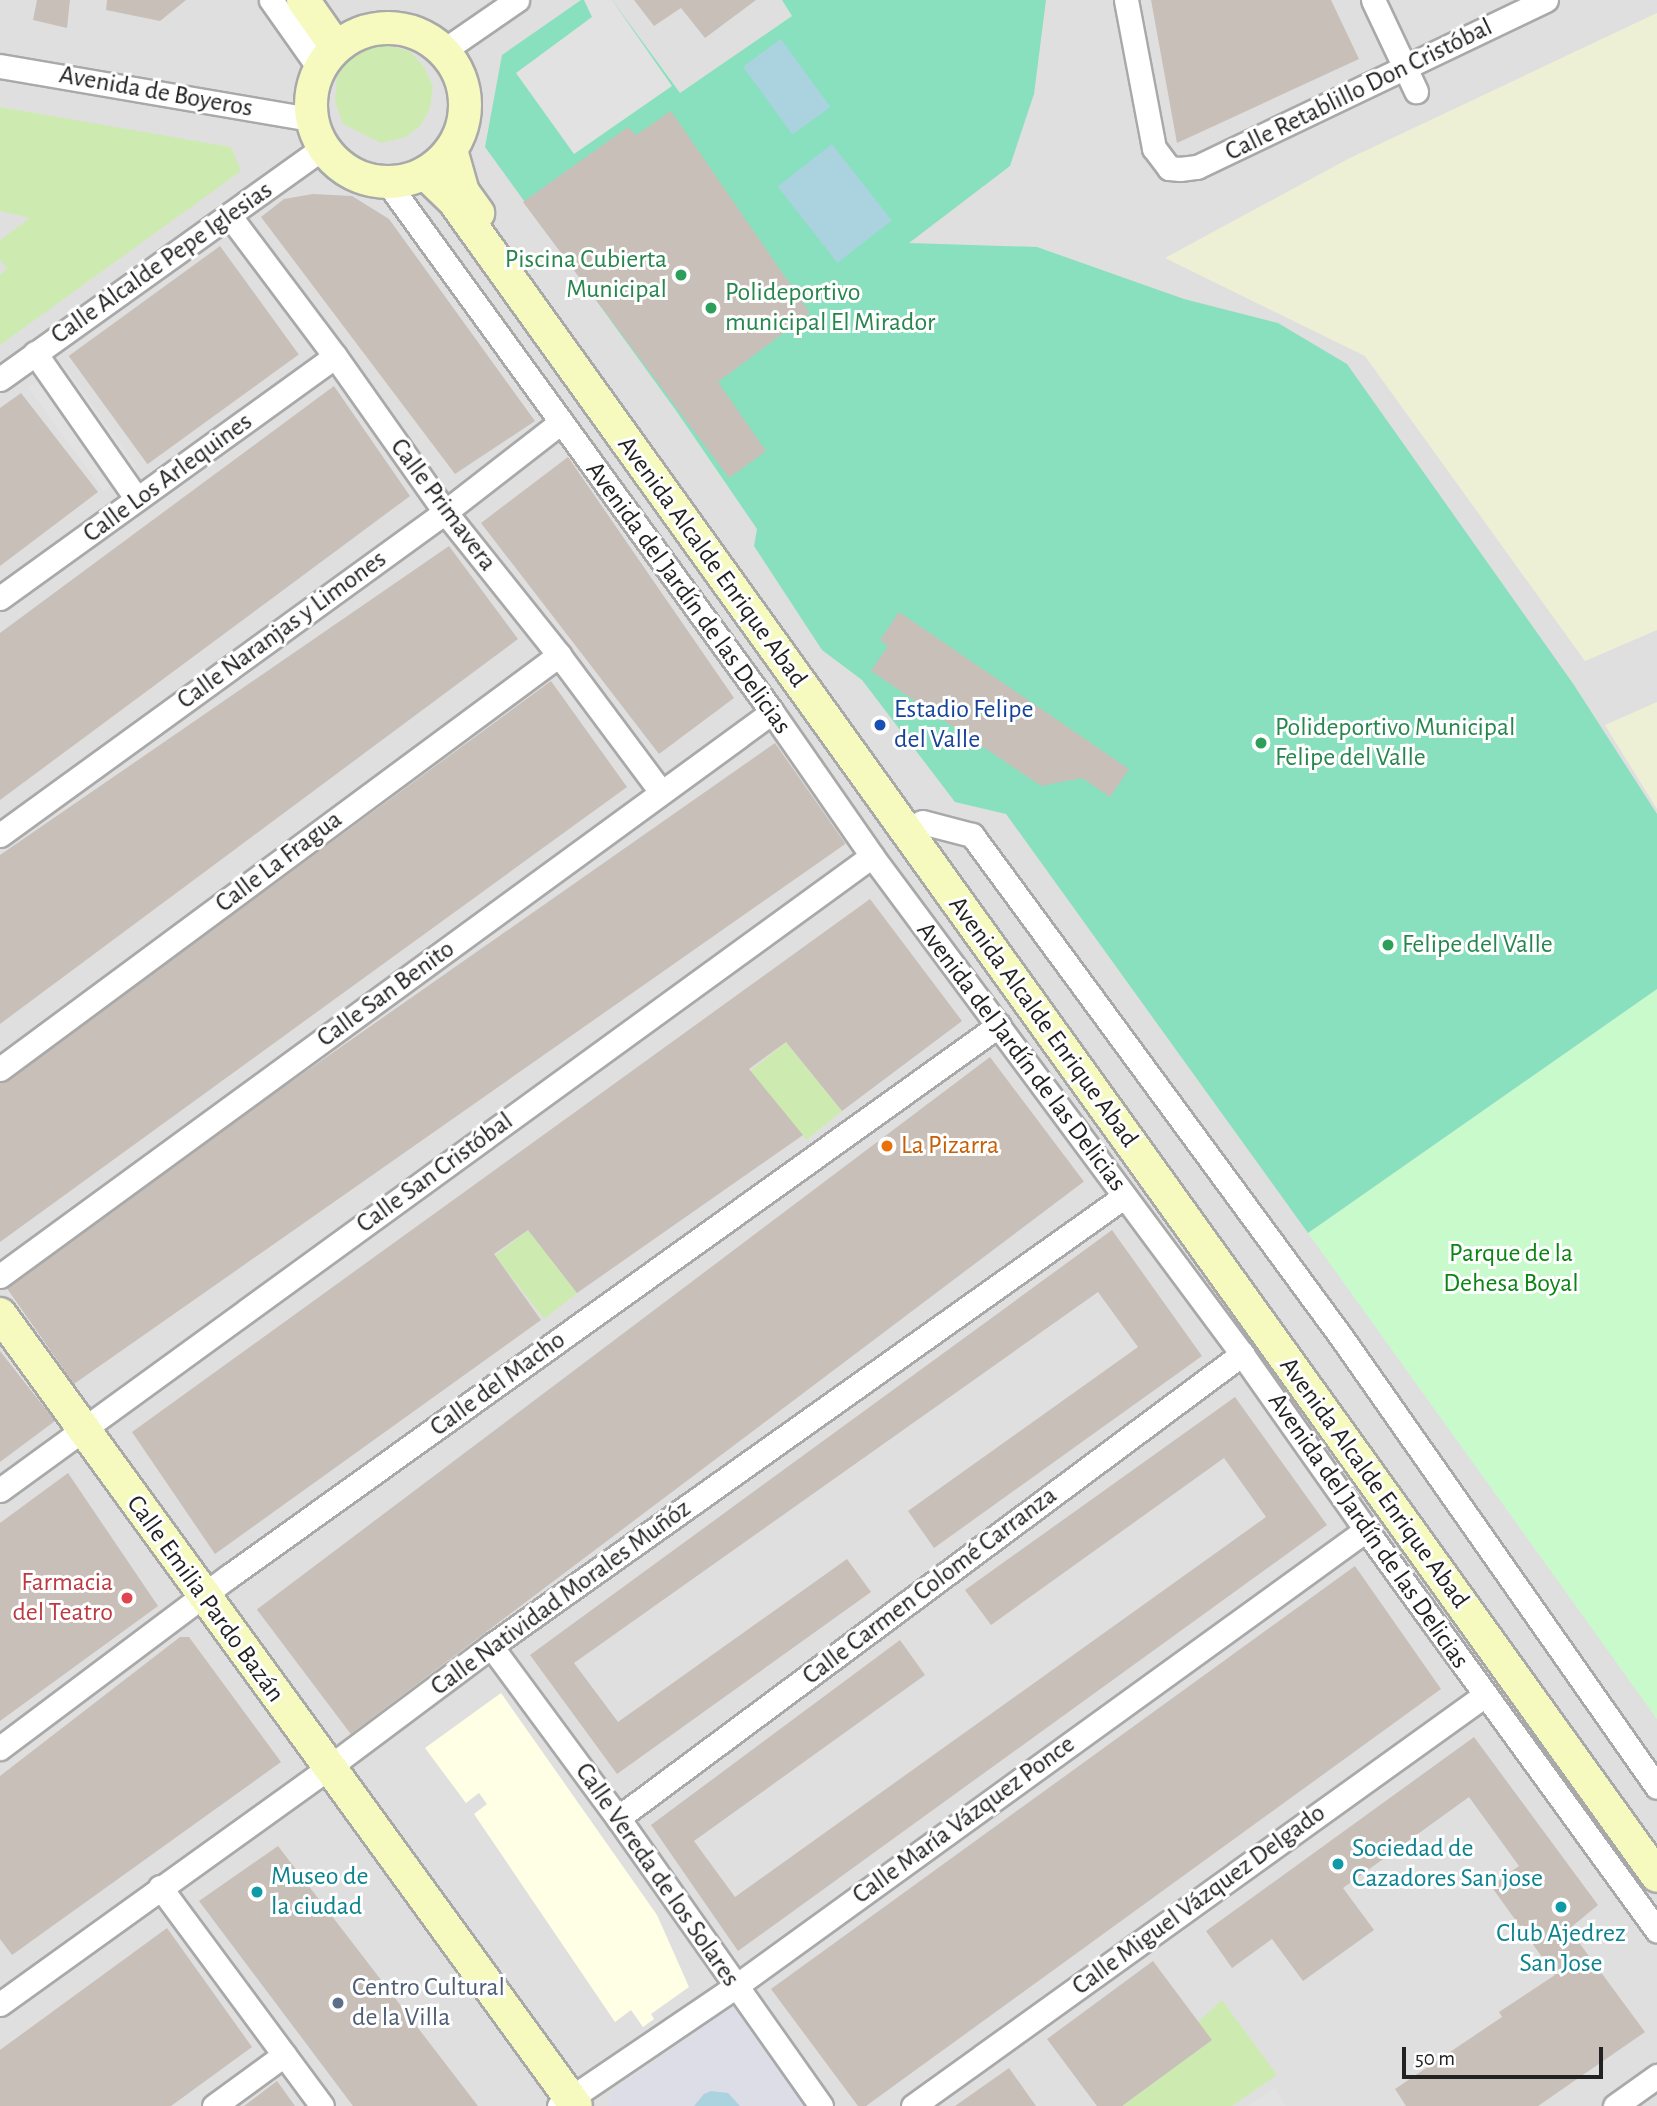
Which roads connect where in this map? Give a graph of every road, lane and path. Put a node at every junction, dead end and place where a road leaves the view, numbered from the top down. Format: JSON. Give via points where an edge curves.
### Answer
{"nodes":[{"id":1,"x":271,"y":0,"type":"edge"},
{"id":2,"x":303,"y":0,"type":"edge"},
{"id":3,"x":328,"y":0,"type":"edge"},
{"id":4,"x":517,"y":0,"type":"edge"},
{"id":5,"x":1126,"y":0,"type":"edge"},
{"id":6,"x":1373,"y":0,"type":"edge"},
{"id":7,"x":1546,"y":0,"type":"edge"},
{"id":8,"x":336,"y":50,"type":"junction"},
{"id":9,"x":443,"y":51,"type":"junction"},
{"id":10,"x":0,"y":66,"type":"edge"},
{"id":11,"x":1405,"y":67,"type":"junction"},
{"id":12,"x":1416,"y":91,"type":"dead end"},
{"id":13,"x":311,"y":119,"type":"junction"},
{"id":14,"x":323,"y":148,"type":"junction"},
{"id":15,"x":451,"y":150,"type":"junction"},
{"id":16,"x":425,"y":173,"type":"junction"},
{"id":17,"x":387,"y":182,"type":"junction"},
{"id":18,"x":229,"y":215,"type":"junction"},
{"id":19,"x":35,"y":353,"type":"junction"},
{"id":20,"x":335,"y":356,"type":"junction"},
{"id":21,"x":0,"y":379,"type":"edge"},
{"id":22,"x":561,"y":422,"type":"junction"},
{"id":23,"x":137,"y":499,"type":"junction"},
{"id":24,"x":445,"y":512,"type":"junction"},
{"id":25,"x":0,"y":598,"type":"edge"},
{"id":26,"x":559,"y":654,"type":"junction"},
{"id":27,"x":772,"y":712,"type":"junction"},
{"id":28,"x":661,"y":792,"type":"junction"},
{"id":29,"x":922,"y":822,"type":"junction"},
{"id":30,"x":0,"y":835,"type":"edge"},
{"id":31,"x":872,"y":856,"type":"junction"},
{"id":32,"x":999,"y":1024,"type":"junction"},
{"id":33,"x":0,"y":1069,"type":"edge"},
{"id":34,"x":1125,"y":1196,"type":"junction"},
{"id":35,"x":0,"y":1276,"type":"edge"},
{"id":36,"x":0,"y":1314,"type":"edge"},
{"id":37,"x":1242,"y":1354,"type":"junction"},
{"id":38,"x":84,"y":1428,"type":"junction"},
{"id":39,"x":0,"y":1490,"type":"edge"},
{"id":40,"x":1366,"y":1530,"type":"junction"},
{"id":41,"x":204,"y":1594,"type":"junction"},
{"id":42,"x":491,"y":1646,"type":"junction"},
{"id":43,"x":1485,"y":1695,"type":"junction"},
{"id":44,"x":0,"y":1748,"type":"edge"},
{"id":45,"x":328,"y":1768,"type":"junction"},
{"id":46,"x":1657,"y":1787,"type":"edge"},
{"id":47,"x":618,"y":1818,"type":"junction"},
{"id":48,"x":1657,"y":1841,"type":"edge"},
{"id":49,"x":1657,"y":1876,"type":"edge"},
{"id":50,"x":160,"y":1886,"type":"junction"},
{"id":51,"x":1657,"y":1930,"type":"edge"},
{"id":52,"x":736,"y":1986,"type":"junction"},
{"id":53,"x":0,"y":2004,"type":"edge"},
{"id":54,"x":284,"y":2055,"type":"junction"},
{"id":55,"x":1657,"y":2076,"type":"edge"},
{"id":56,"x":568,"y":2103,"type":"edge"},
{"id":57,"x":214,"y":2106,"type":"edge"},
{"id":58,"x":322,"y":2106,"type":"edge"},
{"id":59,"x":821,"y":2106,"type":"edge"},
{"id":60,"x":913,"y":2106,"type":"edge"},
{"id":61,"x":1615,"y":2106,"type":"edge"}],
"edges":[{"from":1,"to":8,"type":"street"},
{"from":2,"to":8,"type":"main road"},
{"from":3,"to":8,"type":"main road"},
{"from":4,"to":9,"type":"street"},
{"from":5,"to":11,"type":"street","name":"Calle Retablillo Don Cristóbal","via":[[1154,148],[1169,167],[1197,167]]},
{"from":6,"to":11,"type":"street"},
{"from":7,"to":11,"type":"street","name":"Calle Retablillo Don Cristóbal"},
{"from":8,"to":9,"type":"main road","via":[[374,28],[398,27],[420,34]]},
{"from":8,"to":13,"type":"main road","via":[[311,93]]},
{"from":9,"to":15,"type":"main road","via":[[455,65],[466,108],[462,130]]},
{"from":10,"to":13,"type":"street","name":"Avenida de Boyeros"},
{"from":11,"to":12,"type":"street"},
{"from":13,"to":14,"type":"main road"},
{"from":14,"to":17,"type":"main road","via":[[362,178]]},
{"from":14,"to":18,"type":"street","name":"Calle Alcalde Pepe Iglesias"},
{"from":15,"to":16,"type":"main road"},
{"from":15,"to":29,"type":"main road","name":"Avenida Alcalde Enrique Abad","via":[[463,192]]},
{"from":16,"to":17,"type":"main road"},
{"from":16,"to":49,"type":"main road","name":"Avenida Alcalde Enrique Abad","via":[[454,201]]},
{"from":17,"to":22,"type":"street","name":"Avenida del Jardín de las Delicias"},
{"from":18,"to":19,"type":"street","name":"Calle Alcalde Pepe Iglesias"},
{"from":18,"to":20,"type":"street","name":"Calle Primavera"},
{"from":19,"to":21,"type":"street","name":"Calle Alcalde Pepe Iglesias"},
{"from":19,"to":23,"type":"street"},
{"from":20,"to":23,"type":"street","name":"Calle Los Arlequines"},
{"from":20,"to":24,"type":"street","name":"Calle Primavera"},
{"from":22,"to":24,"type":"street","name":"Calle Naranjas y Limones"},
{"from":22,"to":27,"type":"street","name":"Avenida del Jardín de las Delicias"},
{"from":23,"to":25,"type":"street","name":"Calle Los Arlequines"},
{"from":24,"to":26,"type":"street","name":"Calle Primavera"},
{"from":24,"to":30,"type":"street","name":"Calle Naranjas y Limones"},
{"from":26,"to":28,"type":"street","name":"Calle Primavera"},
{"from":26,"to":33,"type":"street","name":"Calle La Fragua"},
{"from":27,"to":28,"type":"street","name":"Calle San Benito"},
{"from":27,"to":31,"type":"street","name":"Avenida del Jardín de las Delicias"},
{"from":28,"to":35,"type":"street","name":"Calle San Benito"},
{"from":29,"to":46,"type":"street","name":"Avenida Alcalde Enrique Abad","via":[[972,835],[1342,1338]]},
{"from":29,"to":48,"type":"main road","name":"Avenida Alcalde Enrique Abad"},
{"from":31,"to":32,"type":"street","name":"Avenida del Jardín de las Delicias"},
{"from":31,"to":38,"type":"street","name":"Calle San Cristóbal"},
{"from":32,"to":34,"type":"street","name":"Avenida del Jardín de las Delicias"},
{"from":32,"to":41,"type":"street","name":"Calle del Macho"},
{"from":34,"to":37,"type":"street","name":"Avenida del Jardín de las Delicias"},
{"from":34,"to":42,"type":"street","name":"Calle Natividad Morales Muñóz"},
{"from":36,"to":38,"type":"main road","name":"Calle Emilia Pardo Bazán"},
{"from":37,"to":40,"type":"street","name":"Avenida del Jardín de las Delicias"},
{"from":37,"to":47,"type":"street","name":"Calle Carmen Colomé Carranza"},
{"from":38,"to":39,"type":"street","name":"Calle San Cristóbal"},
{"from":38,"to":41,"type":"main road","name":"Calle Emilia Pardo Bazán"},
{"from":40,"to":43,"type":"street","name":"Avenida del Jardín de las Delicias"},
{"from":40,"to":52,"type":"street","name":"Calle María Vázquez Ponce"},
{"from":41,"to":44,"type":"street","name":"Calle del Macho"},
{"from":41,"to":45,"type":"main road","name":"Calle Emilia Pardo Bazán"},
{"from":42,"to":45,"type":"street","name":"Calle Natividad Morales Muñóz"},
{"from":42,"to":47,"type":"street","name":"Calle Vereda de los Solares"},
{"from":43,"to":51,"type":"street","name":"Avenida del Jardín de las Delicias"},
{"from":43,"to":60,"type":"street","name":"Calle Miguel Vázquez Delgado"},
{"from":45,"to":50,"type":"street","name":"Calle Natividad Morales Muñóz"},
{"from":45,"to":56,"type":"main road","name":"Calle Emilia Pardo Bazán"},
{"from":47,"to":52,"type":"street","name":"Calle Vereda de los Solares"},
{"from":50,"to":53,"type":"street","name":"Calle Natividad Morales Muñóz"},
{"from":50,"to":54,"type":"street"},
{"from":52,"to":56,"type":"street","name":"Calle María Vázquez Ponce"},
{"from":52,"to":59,"type":"street","name":"Calle Vereda de los Solares"},
{"from":54,"to":57,"type":"street"},
{"from":54,"to":58,"type":"street"},
{"from":55,"to":61,"type":"street"}]}
